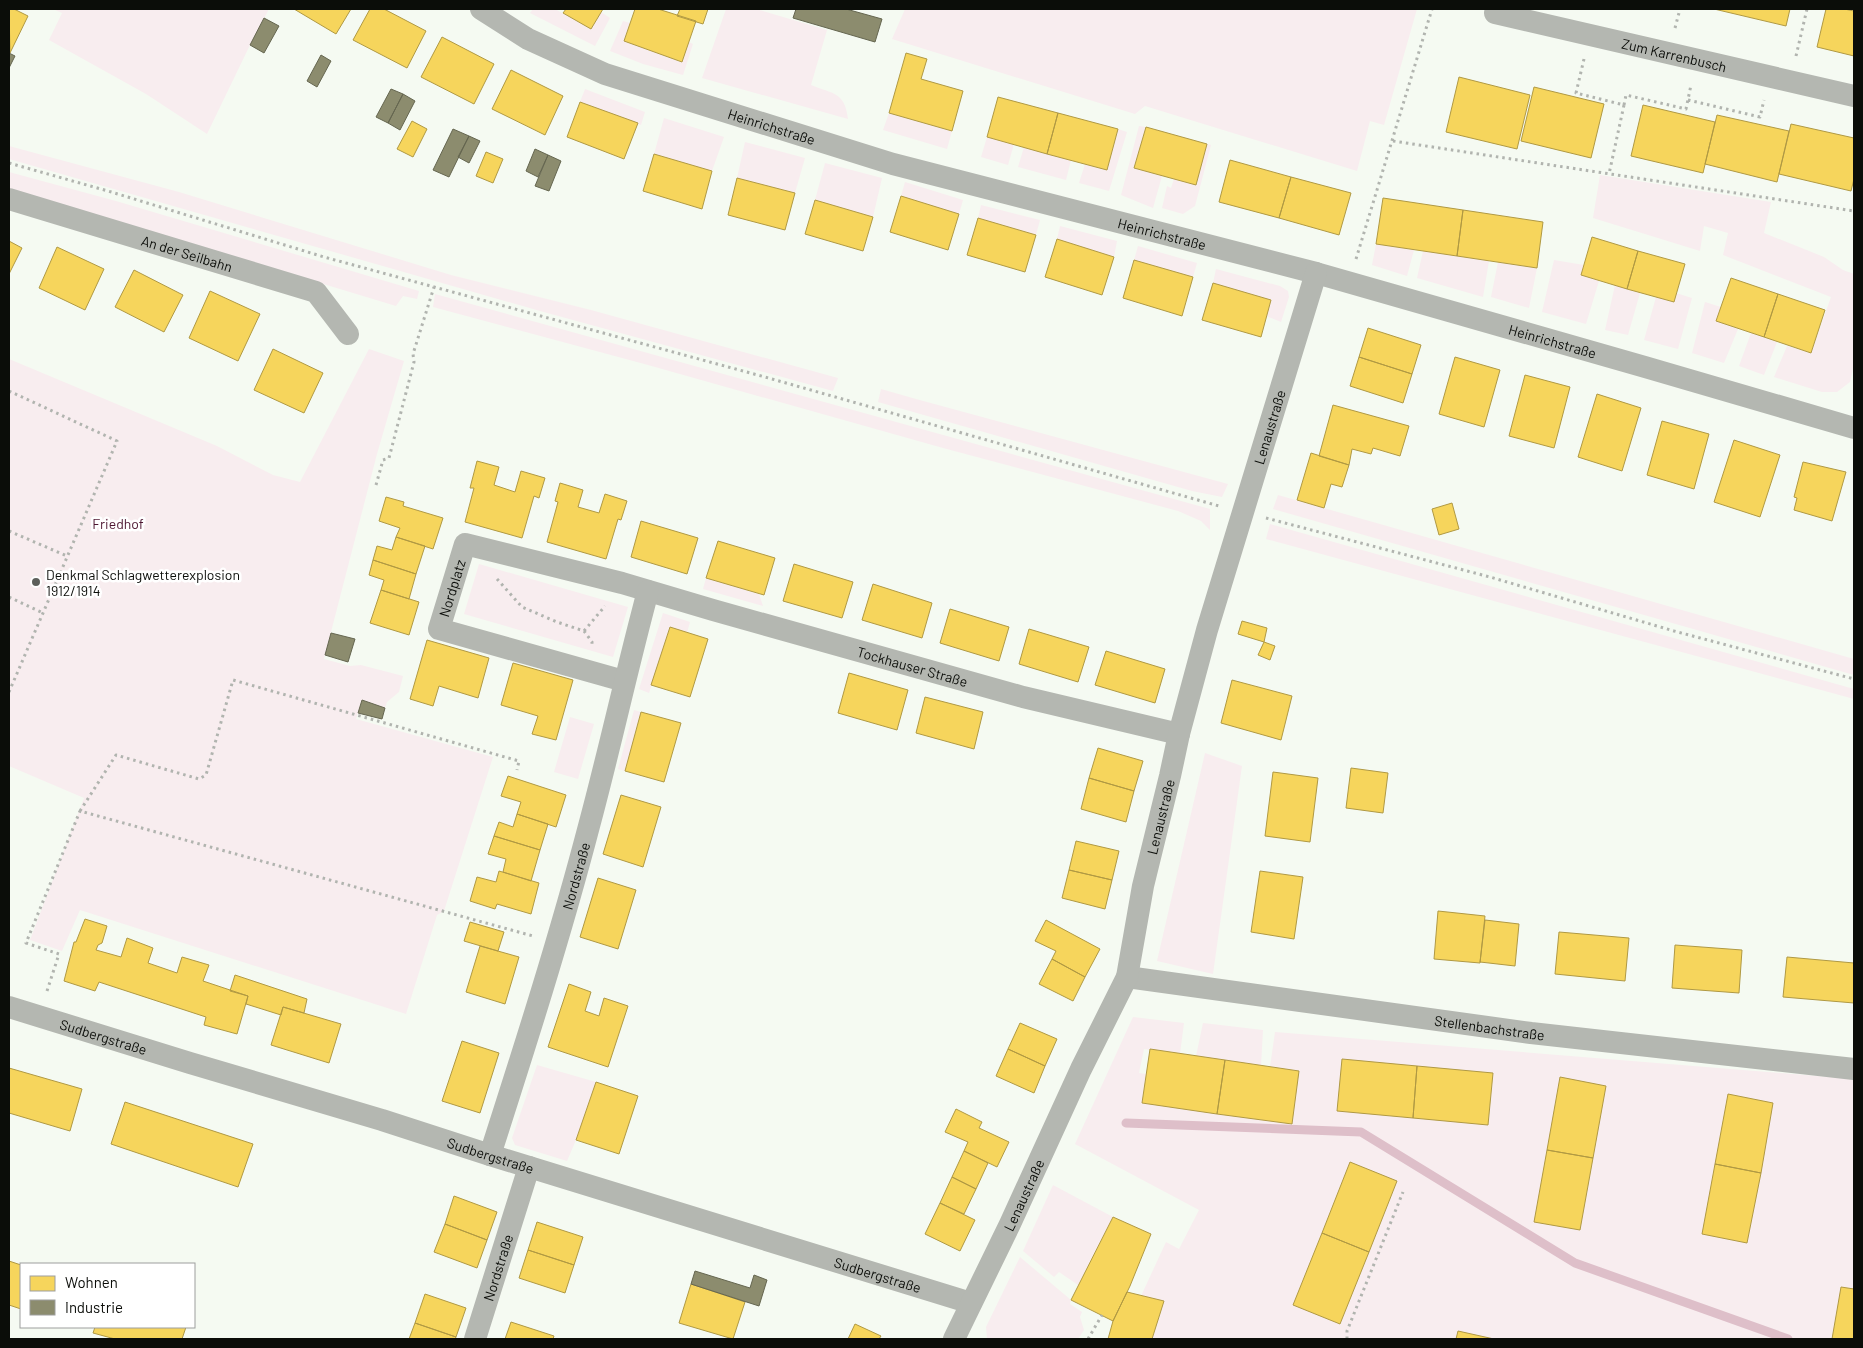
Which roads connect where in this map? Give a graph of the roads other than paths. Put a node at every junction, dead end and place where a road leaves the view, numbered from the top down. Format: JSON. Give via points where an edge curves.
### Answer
{"nodes":[{"id":1,"x":481,"y":9,"type":"edge"},
{"id":2,"x":1495,"y":13,"type":"dead end"},
{"id":3,"x":1854,"y":96,"type":"edge"},
{"id":4,"x":9,"y":199,"type":"edge"},
{"id":5,"x":1316,"y":274,"type":"junction"},
{"id":6,"x":348,"y":334,"type":"dead end"},
{"id":7,"x":1854,"y":428,"type":"edge"},
{"id":8,"x":648,"y":591,"type":"junction"},
{"id":9,"x":624,"y":681,"type":"junction"},
{"id":10,"x":1178,"y":734,"type":"junction"},
{"id":11,"x":1127,"y":977,"type":"junction"},
{"id":12,"x":9,"y":1007,"type":"edge"},
{"id":13,"x":1854,"y":1069,"type":"edge"},
{"id":14,"x":490,"y":1155,"type":"junction"},
{"id":15,"x":528,"y":1167,"type":"junction"},
{"id":16,"x":971,"y":1303,"type":"junction"},
{"id":17,"x":475,"y":1339,"type":"edge"},
{"id":18,"x":954,"y":1339,"type":"edge"}],
"edges":[{"from":1,"to":5,"type":"street","name":"Heinrichstraße","via":[[528,39],[605,74],[893,164]]},
{"from":2,"to":3,"type":"street","name":"Zum Karrenbusch"},
{"from":4,"to":6,"type":"street","name":"An der Seilbahn","via":[[316,292]]},
{"from":5,"to":7,"type":"street","name":"Heinrichstraße"},
{"from":5,"to":10,"type":"street","name":"Lenaustraße"},
{"from":8,"to":9,"type":"street","name":"Nordstraße"},
{"from":8,"to":9,"type":"street","name":"Nordplatz","via":[[465,544],[439,629]]},
{"from":8,"to":10,"type":"street","name":"Tockhauser Straße","via":[[1023,697]]},
{"from":9,"to":14,"type":"street","name":"Nordstraße","via":[[590,826]]},
{"from":10,"to":11,"type":"street","name":"Lenaustraße","via":[[1143,886]]},
{"from":11,"to":13,"type":"street","name":"Stellenbachstraße","via":[[1531,1033]]},
{"from":11,"to":16,"type":"street","name":"Lenaustraße"},
{"from":12,"to":14,"type":"street","name":"Sudbergstraße"},
{"from":14,"to":15,"type":"street","name":"Sudbergstraße"},
{"from":15,"to":16,"type":"street","name":"Sudbergstraße"},
{"from":15,"to":17,"type":"street","name":"Nordstraße"},
{"from":16,"to":18,"type":"street","name":"Lenaustraße"}]}
